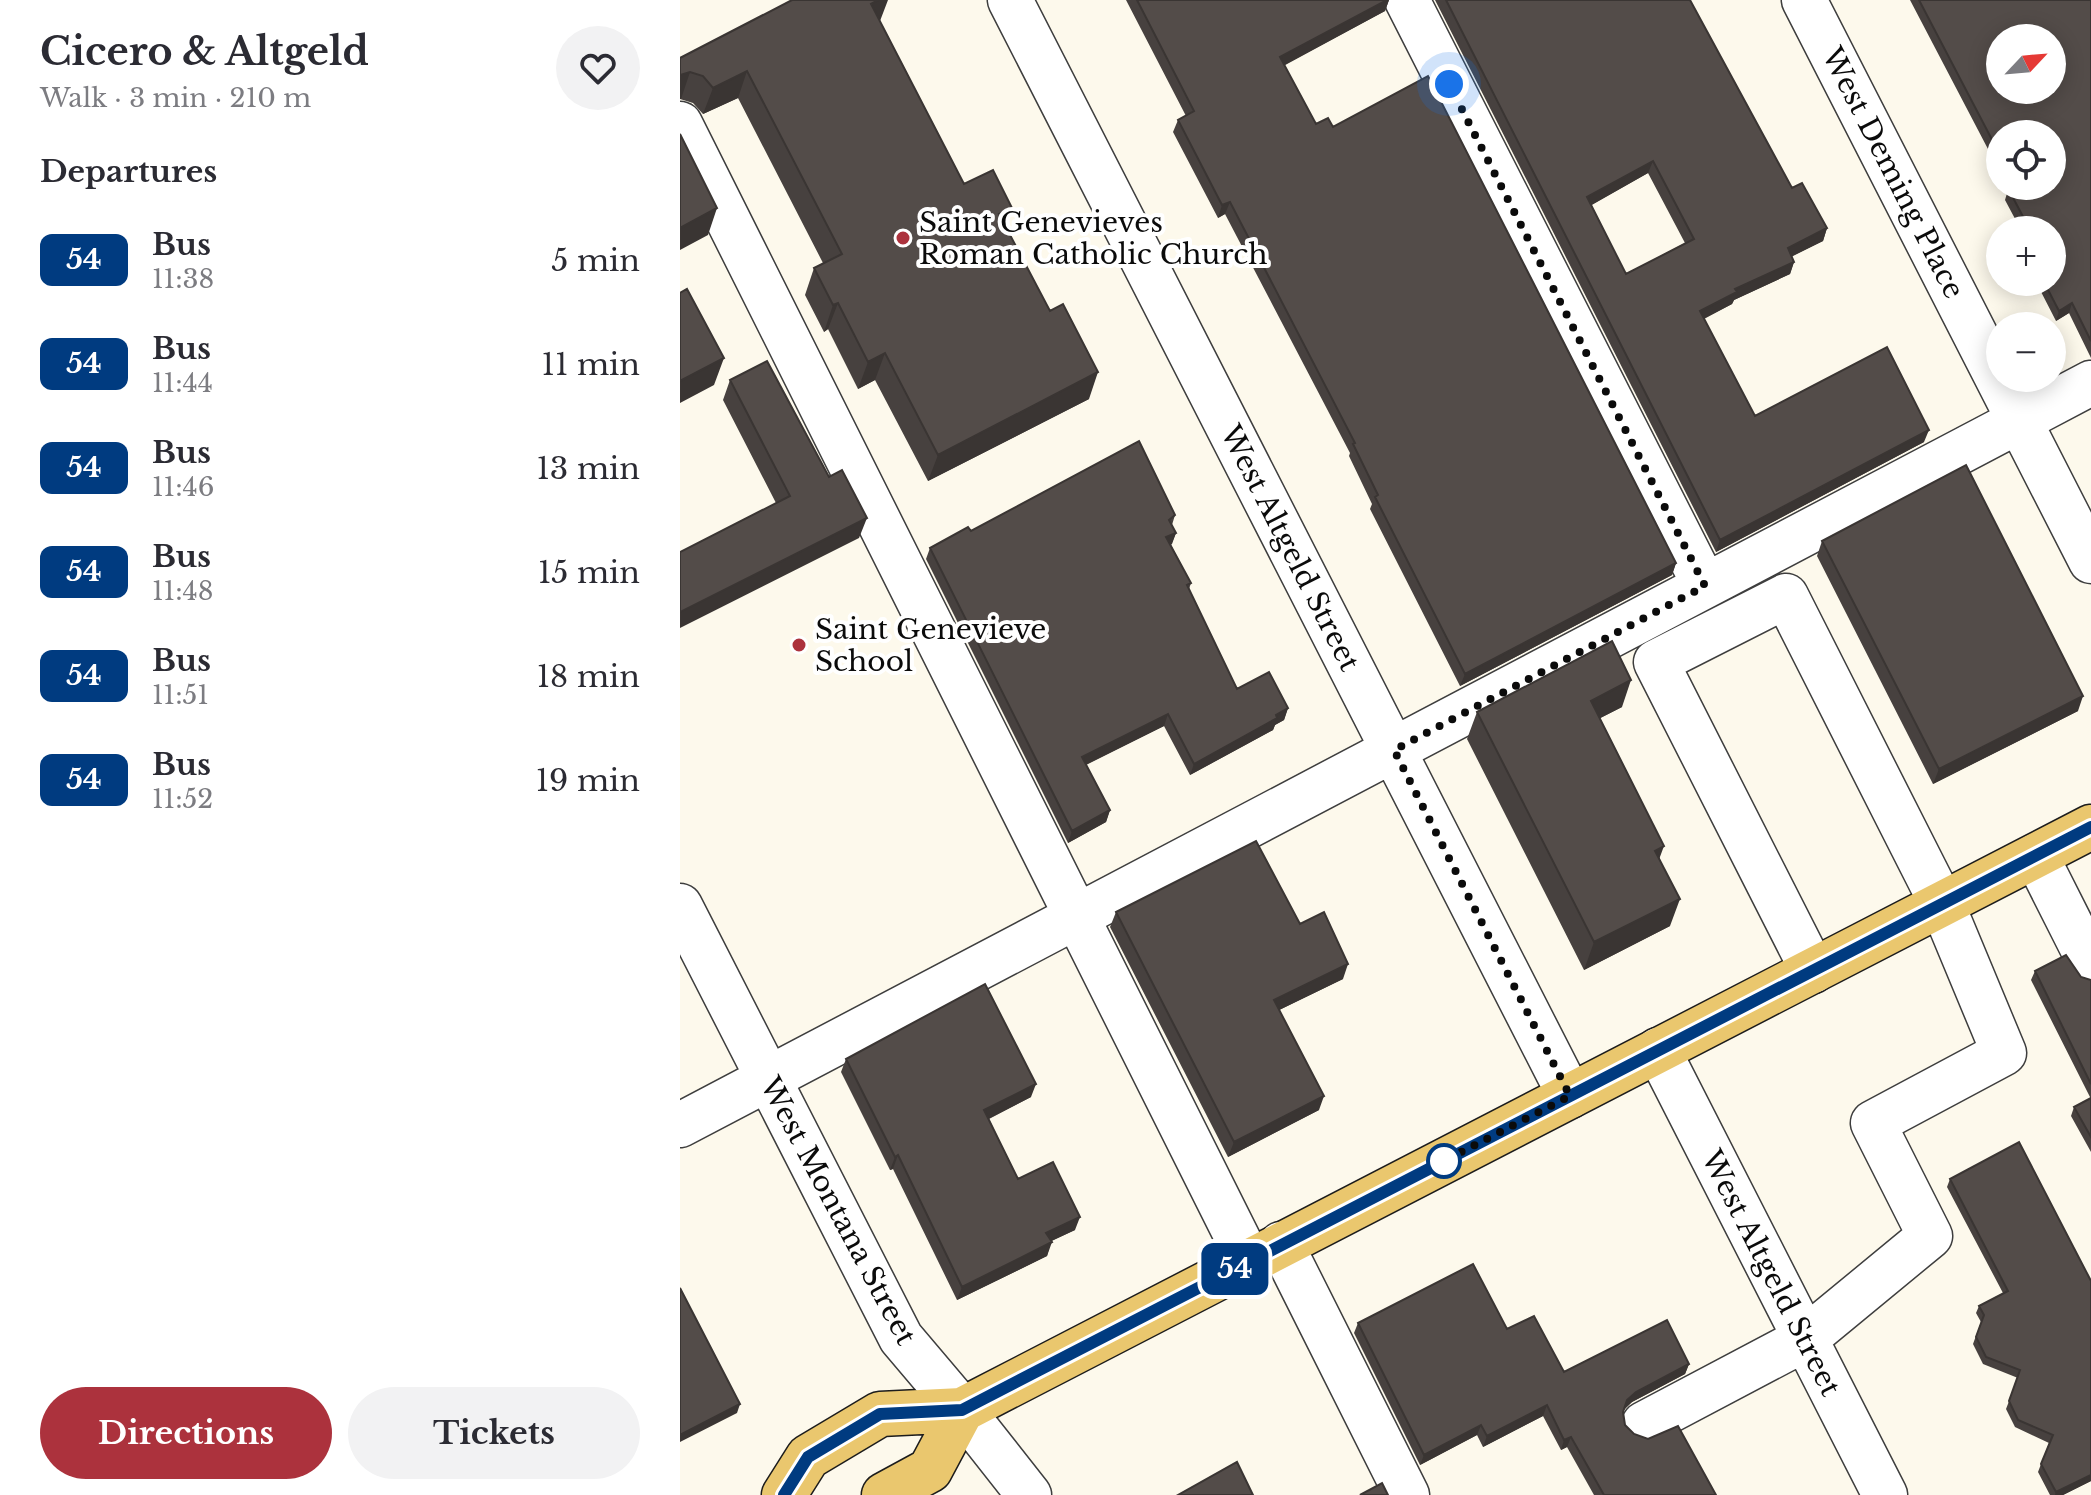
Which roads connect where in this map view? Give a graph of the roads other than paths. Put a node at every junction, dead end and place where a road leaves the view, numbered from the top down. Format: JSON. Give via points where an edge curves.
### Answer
{"nodes":[{"id":1,"x":1010,"y":0,"type":"edge"},
{"id":2,"x":1407,"y":0,"type":"edge"},
{"id":3,"x":1804,"y":0,"type":"edge"},
{"id":4,"x":680,"y":124,"type":"edge"},
{"id":5,"x":2091,"y":383,"type":"edge"},
{"id":6,"x":2020,"y":421,"type":"junction"},
{"id":7,"x":2091,"y":561,"type":"edge"},
{"id":8,"x":1705,"y":586,"type":"junction"},
{"id":9,"x":1394,"y":750,"type":"junction"},
{"id":10,"x":2091,"y":827,"type":"edge"},
{"id":11,"x":2036,"y":856,"type":"junction"},
{"id":12,"x":1942,"y":904,"type":"junction"},
{"id":13,"x":680,"y":906,"type":"edge"},
{"id":14,"x":1078,"y":916,"type":"junction"},
{"id":15,"x":2091,"y":965,"type":"edge"},
{"id":16,"x":1813,"y":971,"type":"junction"},
{"id":17,"x":1658,"y":1050,"type":"junction"},
{"id":18,"x":768,"y":1079,"type":"junction"},
{"id":19,"x":1570,"y":1096,"type":"junction"},
{"id":20,"x":680,"y":1125,"type":"edge"},
{"id":21,"x":1265,"y":1253,"type":"junction"},
{"id":22,"x":1805,"y":1339,"type":"junction"},
{"id":23,"x":962,"y":1410,"type":"junction"},
{"id":24,"x":1644,"y":1424,"type":"dead end"},
{"id":25,"x":784,"y":1495,"type":"edge"},
{"id":26,"x":884,"y":1495,"type":"edge"},
{"id":27,"x":1029,"y":1495,"type":"edge"},
{"id":28,"x":1407,"y":1495,"type":"edge"},
{"id":29,"x":1885,"y":1495,"type":"edge"}],
"edges":[{"from":1,"to":9,"type":"street","name":"West Altgeld Street"},
{"from":2,"to":8,"type":"street"},
{"from":3,"to":6,"type":"street","name":"West Deming Place"},
{"from":4,"to":14,"type":"street"},
{"from":5,"to":6,"type":"street"},
{"from":6,"to":7,"type":"street","name":"West Deming Place"},
{"from":6,"to":8,"type":"street"},
{"from":8,"to":9,"type":"street"},
{"from":9,"to":14,"type":"street"},
{"from":9,"to":19,"type":"street","name":"West Altgeld Street"},
{"from":10,"to":11,"type":"main road"},
{"from":11,"to":12,"type":"main road"},
{"from":11,"to":15,"type":"street"},
{"from":12,"to":16,"type":"main road"},
{"from":12,"to":16,"type":"street","via":[[1786,596],[1656,662]]},
{"from":12,"to":22,"type":"street","via":[[2004,1053],[1873,1123],[1930,1236]]},
{"from":13,"to":18,"type":"street","name":"West Montana Street"},
{"from":14,"to":18,"type":"street"},
{"from":14,"to":21,"type":"street"},
{"from":16,"to":17,"type":"main road"},
{"from":17,"to":19,"type":"main road"},
{"from":17,"to":22,"type":"street","name":"West Altgeld Street"},
{"from":18,"to":20,"type":"street"},
{"from":18,"to":23,"type":"street","name":"West Montana Street","via":[[901,1338]]},
{"from":19,"to":21,"type":"main road"},
{"from":21,"to":23,"type":"main road"},
{"from":21,"to":28,"type":"street"},
{"from":22,"to":24,"type":"street"},
{"from":22,"to":29,"type":"street","name":"West Altgeld Street"},
{"from":23,"to":25,"type":"main road","via":[[880,1414],[808,1457]]},
{"from":23,"to":26,"type":"main road","via":[[930,1470]]},
{"from":23,"to":27,"type":"street","name":"West Montana Street"}]}
